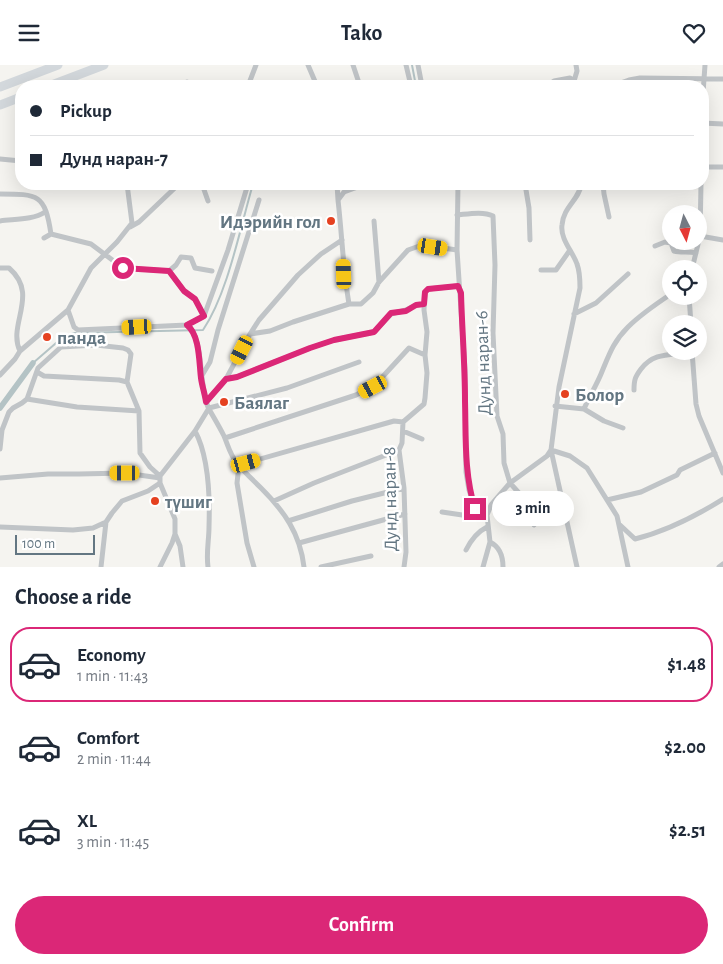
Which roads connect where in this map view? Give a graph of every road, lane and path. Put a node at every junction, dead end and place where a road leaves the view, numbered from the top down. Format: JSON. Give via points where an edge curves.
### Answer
{"nodes":[{"id":1,"x":58,"y":65,"type":"edge"},
{"id":2,"x":104,"y":65,"type":"edge"},
{"id":3,"x":256,"y":65,"type":"edge"},
{"id":4,"x":308,"y":65,"type":"edge"},
{"id":5,"x":353,"y":65,"type":"edge"},
{"id":6,"x":406,"y":65,"type":"edge"},
{"id":7,"x":418,"y":65,"type":"edge"},
{"id":8,"x":576,"y":65,"type":"edge"},
{"id":9,"x":705,"y":65,"type":"edge"},
{"id":10,"x":705,"y":79,"type":"junction"},
{"id":11,"x":723,"y":79,"type":"edge"},
{"id":12,"x":18,"y":80,"type":"edge"},
{"id":13,"x":65,"y":80,"type":"edge"},
{"id":14,"x":250,"y":80,"type":"edge"},
{"id":15,"x":314,"y":80,"type":"edge"},
{"id":16,"x":358,"y":80,"type":"edge"},
{"id":17,"x":410,"y":80,"type":"edge"},
{"id":18,"x":421,"y":80,"type":"edge"},
{"id":19,"x":575,"y":80,"type":"edge"},
{"id":20,"x":633,"y":80,"type":"edge"},
{"id":21,"x":15,"y":81,"type":"edge"},
{"id":22,"x":0,"y":87,"type":"edge"},
{"id":23,"x":15,"y":99,"type":"edge"},
{"id":24,"x":0,"y":105,"type":"edge"},
{"id":25,"x":709,"y":123,"type":"edge"},
{"id":26,"x":723,"y":124,"type":"edge"},
{"id":27,"x":0,"y":159,"type":"edge"},
{"id":28,"x":15,"y":160,"type":"edge"},
{"id":29,"x":709,"y":167,"type":"edge"},
{"id":30,"x":723,"y":167,"type":"edge"},
{"id":31,"x":128,"y":190,"type":"edge"},
{"id":32,"x":173,"y":190,"type":"edge"},
{"id":33,"x":204,"y":190,"type":"edge"},
{"id":34,"x":246,"y":190,"type":"edge"},
{"id":35,"x":337,"y":190,"type":"edge"},
{"id":36,"x":350,"y":190,"type":"edge"},
{"id":37,"x":458,"y":190,"type":"edge"},
{"id":38,"x":526,"y":190,"type":"edge"},
{"id":39,"x":580,"y":190,"type":"edge"},
{"id":40,"x":604,"y":190,"type":"edge"},
{"id":41,"x":701,"y":190,"type":"edge"},
{"id":42,"x":0,"y":193,"type":"edge"},
{"id":43,"x":338,"y":200,"type":"junction"},
{"id":44,"x":208,"y":201,"type":"dead end"},
{"id":45,"x":259,"y":201,"type":"dead end"},
{"id":46,"x":701,"y":205,"type":"edge"},
{"id":47,"x":45,"y":211,"type":"junction"},
{"id":48,"x":458,"y":215,"type":"junction"},
{"id":49,"x":609,"y":217,"type":"dead end"},
{"id":50,"x":0,"y":221,"type":"edge"},
{"id":51,"x":374,"y":221,"type":"dead end"},
{"id":52,"x":130,"y":227,"type":"junction"},
{"id":53,"x":51,"y":234,"type":"junction"},
{"id":54,"x":708,"y":237,"type":"edge"},
{"id":55,"x":44,"y":238,"type":"dead end"},
{"id":56,"x":342,"y":240,"type":"junction"},
{"id":57,"x":723,"y":240,"type":"edge"},
{"id":58,"x":530,"y":241,"type":"dead end"},
{"id":59,"x":655,"y":246,"type":"dead end"},
{"id":60,"x":457,"y":250,"type":"junction"},
{"id":61,"x":570,"y":250,"type":"junction"},
{"id":62,"x":697,"y":250,"type":"edge"},
{"id":63,"x":696,"y":253,"type":"junction"},
{"id":64,"x":105,"y":254,"type":"junction"},
{"id":65,"x":694,"y":260,"type":"edge"},
{"id":66,"x":0,"y":268,"type":"edge"},
{"id":67,"x":541,"y":270,"type":"dead end"},
{"id":68,"x":169,"y":271,"type":"junction"},
{"id":69,"x":212,"y":271,"type":"dead end"},
{"id":70,"x":628,"y":274,"type":"dead end"},
{"id":71,"x":379,"y":282,"type":"junction"},
{"id":72,"x":458,"y":286,"type":"junction"},
{"id":73,"x":662,"y":300,"type":"edge"},
{"id":74,"x":349,"y":303,"type":"junction"},
{"id":75,"x":424,"y":304,"type":"junction"},
{"id":76,"x":68,"y":310,"type":"junction"},
{"id":77,"x":574,"y":314,"type":"junction"},
{"id":78,"x":204,"y":316,"type":"junction"},
{"id":79,"x":189,"y":327,"type":"junction"},
{"id":80,"x":250,"y":334,"type":"junction"},
{"id":81,"x":20,"y":351,"type":"junction"},
{"id":82,"x":425,"y":355,"type":"junction"},
{"id":83,"x":662,"y":355,"type":"edge"},
{"id":84,"x":693,"y":360,"type":"edge"},
{"id":85,"x":359,"y":362,"type":"dead end"},
{"id":86,"x":37,"y":373,"type":"junction"},
{"id":87,"x":0,"y":375,"type":"edge"},
{"id":88,"x":201,"y":378,"type":"junction"},
{"id":89,"x":226,"y":379,"type":"junction"},
{"id":90,"x":127,"y":382,"type":"junction"},
{"id":91,"x":634,"y":390,"type":"dead end"},
{"id":92,"x":27,"y":399,"type":"junction"},
{"id":93,"x":206,"y":402,"type":"junction"},
{"id":94,"x":555,"y":406,"type":"junction"},
{"id":95,"x":209,"y":408,"type":"junction"},
{"id":96,"x":584,"y":409,"type":"junction"},
{"id":97,"x":139,"y":411,"type":"junction"},
{"id":98,"x":403,"y":423,"type":"junction"},
{"id":99,"x":623,"y":428,"type":"dead end"},
{"id":100,"x":195,"y":431,"type":"junction"},
{"id":101,"x":403,"y":431,"type":"junction"},
{"id":102,"x":225,"y":438,"type":"junction"},
{"id":103,"x":422,"y":439,"type":"dead end"},
{"id":104,"x":0,"y":449,"type":"edge"},
{"id":105,"x":399,"y":450,"type":"junction"},
{"id":106,"x":551,"y":450,"type":"junction"},
{"id":107,"x":715,"y":453,"type":"junction"},
{"id":108,"x":239,"y":465,"type":"junction"},
{"id":109,"x":723,"y":473,"type":"edge"},
{"id":110,"x":0,"y":478,"type":"edge"},
{"id":111,"x":160,"y":479,"type":"junction"},
{"id":112,"x":510,"y":483,"type":"junction"},
{"id":113,"x":404,"y":488,"type":"junction"},
{"id":114,"x":723,"y":499,"type":"edge"},
{"id":115,"x":607,"y":500,"type":"junction"},
{"id":116,"x":274,"y":501,"type":"junction"},
{"id":117,"x":442,"y":512,"type":"dead end"},
{"id":118,"x":405,"y":514,"type":"junction"},
{"id":119,"x":480,"y":515,"type":"junction"},
{"id":120,"x":487,"y":515,"type":"junction"},
{"id":121,"x":288,"y":521,"type":"junction"},
{"id":122,"x":106,"y":522,"type":"junction"},
{"id":123,"x":534,"y":525,"type":"dead end"},
{"id":124,"x":620,"y":525,"type":"junction"},
{"id":125,"x":0,"y":527,"type":"edge"},
{"id":126,"x":488,"y":527,"type":"junction"},
{"id":127,"x":175,"y":534,"type":"junction"},
{"id":128,"x":490,"y":542,"type":"junction"},
{"id":129,"x":299,"y":543,"type":"junction"},
{"id":130,"x":466,"y":550,"type":"dead end"},
{"id":131,"x":371,"y":556,"type":"dead end"},
{"id":132,"x":723,"y":564,"type":"edge"},
{"id":133,"x":101,"y":567,"type":"edge"},
{"id":134,"x":160,"y":567,"type":"edge"},
{"id":135,"x":183,"y":567,"type":"edge"},
{"id":136,"x":208,"y":567,"type":"edge"},
{"id":137,"x":254,"y":567,"type":"edge"},
{"id":138,"x":304,"y":567,"type":"edge"},
{"id":139,"x":321,"y":567,"type":"edge"},
{"id":140,"x":404,"y":567,"type":"edge"},
{"id":141,"x":483,"y":567,"type":"edge"},
{"id":142,"x":503,"y":567,"type":"edge"},
{"id":143,"x":577,"y":567,"type":"edge"},
{"id":144,"x":628,"y":567,"type":"edge"},
{"id":145,"x":719,"y":567,"type":"edge"}],
"edges":[{"from":1,"to":12,"type":"main road"},
{"from":2,"to":13,"type":"main road"},
{"from":3,"to":14,"type":"street"},
{"from":4,"to":15,"type":"street"},
{"from":5,"to":16,"type":"street"},
{"from":6,"to":17,"type":"street"},
{"from":7,"to":18,"type":"street"},
{"from":8,"to":19,"type":"street"},
{"from":9,"to":10,"type":"street"},
{"from":10,"to":11,"type":"street"},
{"from":10,"to":20,"type":"street"},
{"from":21,"to":22,"type":"main road"},
{"from":23,"to":24,"type":"main road"},
{"from":25,"to":26,"type":"street"},
{"from":27,"to":28,"type":"street"},
{"from":29,"to":30,"type":"street"},
{"from":31,"to":52,"type":"street"},
{"from":32,"to":52,"type":"street","via":[[139,223]]},
{"from":33,"to":44,"type":"street"},
{"from":34,"to":78,"type":"street"},
{"from":35,"to":43,"type":"street"},
{"from":36,"to":43,"type":"street"},
{"from":37,"to":48,"type":"street"},
{"from":38,"to":58,"type":"street"},
{"from":39,"to":61,"type":"street","via":[[566,210],[562,224]]},
{"from":40,"to":49,"type":"street"},
{"from":41,"to":46,"type":"street"},
{"from":42,"to":47,"type":"street","via":[[32,195],[40,200]]},
{"from":43,"to":56,"type":"street"},
{"from":45,"to":88,"type":"street","via":[[210,362]]},
{"from":47,"to":50,"type":"street","via":[[31,217]]},
{"from":47,"to":53,"type":"street"},
{"from":48,"to":60,"type":"street"},
{"from":48,"to":112,"type":"street","name":"Дунд наран-6","via":[[492,216],[496,415],[503,434],[504,463]]},
{"from":51,"to":71,"type":"street"},
{"from":52,"to":64,"type":"street"},
{"from":53,"to":55,"type":"street"},
{"from":53,"to":64,"type":"street","via":[[91,244]]},
{"from":54,"to":57,"type":"street"},
{"from":56,"to":74,"type":"street"},
{"from":56,"to":80,"type":"street","via":[[298,275]]},
{"from":59,"to":63,"type":"street","via":[[671,243],[674,251]]},
{"from":60,"to":71,"type":"street","via":[[415,246]]},
{"from":60,"to":72,"type":"street"},
{"from":61,"to":67,"type":"street","via":[[556,270]]},
{"from":61,"to":77,"type":"street","via":[[579,271],[580,287]]},
{"from":62,"to":63,"type":"street"},
{"from":63,"to":65,"type":"street"},
{"from":64,"to":68,"type":"street","via":[[123,268]]},
{"from":64,"to":76,"type":"street","via":[[91,268]]},
{"from":66,"to":81,"type":"street","via":[[9,268],[22,283],[16,344]]},
{"from":68,"to":69,"type":"street","via":[[181,257],[191,257],[195,267]]},
{"from":68,"to":78,"type":"street","via":[[184,291],[195,299]]},
{"from":70,"to":77,"type":"street","via":[[596,303]]},
{"from":71,"to":74,"type":"street","via":[[374,293],[362,304]]},
{"from":72,"to":75,"type":"street","via":[[428,289]]},
{"from":72,"to":119,"type":"street","via":[[465,370],[466,471],[475,509]]},
{"from":73,"to":96,"type":"street","via":[[618,339]]},
{"from":74,"to":80,"type":"street","via":[[270,331]]},
{"from":75,"to":82,"type":"street","name":"Дунд наран-8"},
{"from":75,"to":89,"type":"street","via":[[391,313],[374,332],[334,340]]},
{"from":76,"to":79,"type":"street","via":[[78,330]]},
{"from":76,"to":81,"type":"street"},
{"from":77,"to":94,"type":"street"},
{"from":78,"to":79,"type":"street"},
{"from":79,"to":88,"type":"street","via":[[200,358]]},
{"from":80,"to":89,"type":"street"},
{"from":81,"to":87,"type":"street"},
{"from":82,"to":98,"type":"street","name":"Дунд наран-8","via":[[424,404]]},
{"from":82,"to":102,"type":"street","via":[[409,348],[375,385],[356,395]]},
{"from":83,"to":91,"type":"street","via":[[651,358],[636,374]]},
{"from":84,"to":107,"type":"street","via":[[696,404]]},
{"from":85,"to":95,"type":"street","via":[[287,387]]},
{"from":86,"to":90,"type":"street"},
{"from":86,"to":90,"type":"street","via":[[38,368],[61,347],[96,345],[128,350],[131,354]]},
{"from":86,"to":92,"type":"street"},
{"from":88,"to":93,"type":"street"},
{"from":89,"to":93,"type":"street"},
{"from":90,"to":97,"type":"street"},
{"from":92,"to":97,"type":"street","via":[[77,407]]},
{"from":92,"to":104,"type":"street","via":[[12,408],[6,418]]},
{"from":93,"to":95,"type":"street"},
{"from":94,"to":96,"type":"street"},
{"from":94,"to":106,"type":"street"},
{"from":95,"to":100,"type":"street"},
{"from":95,"to":102,"type":"street"},
{"from":96,"to":99,"type":"street"},
{"from":97,"to":111,"type":"street","via":[[140,453]]},
{"from":98,"to":101,"type":"street","name":"Дунд наран-8"},
{"from":98,"to":108,"type":"street","via":[[394,421]]},
{"from":100,"to":111,"type":"street"},
{"from":100,"to":136,"type":"street","via":[[203,451],[209,491]]},
{"from":101,"to":103,"type":"street","name":"Дунд наран-8"},
{"from":101,"to":105,"type":"street","name":"Дунд наран-8"},
{"from":102,"to":108,"type":"street"},
{"from":105,"to":113,"type":"street","name":"Дунд наран-8"},
{"from":105,"to":116,"type":"street"},
{"from":106,"to":112,"type":"street"},
{"from":106,"to":115,"type":"street","via":[[570,456],[586,468]]},
{"from":106,"to":143,"type":"street"},
{"from":107,"to":109,"type":"street"},
{"from":107,"to":115,"type":"street","via":[[641,492]]},
{"from":108,"to":116,"type":"street"},
{"from":108,"to":137,"type":"street","via":[[237,483]]},
{"from":110,"to":111,"type":"street","via":[[48,473],[125,473]]},
{"from":111,"to":122,"type":"street","via":[[148,491],[122,501]]},
{"from":111,"to":127,"type":"street","via":[[175,519]]},
{"from":112,"to":120,"type":"street","via":[[491,505]]},
{"from":112,"to":123,"type":"street","via":[[528,502]]},
{"from":113,"to":118,"type":"street","name":"Дунд наран-8"},
{"from":113,"to":121,"type":"street"},
{"from":114,"to":124,"type":"street","via":[[669,528],[636,539]]},
{"from":115,"to":124,"type":"street"},
{"from":116,"to":121,"type":"street"},
{"from":117,"to":119,"type":"street"},
{"from":118,"to":129,"type":"street"},
{"from":118,"to":140,"type":"street","name":"Дунд наран-8"},
{"from":119,"to":120,"type":"street"},
{"from":120,"to":126,"type":"street"},
{"from":121,"to":129,"type":"street"},
{"from":122,"to":125,"type":"street","via":[[74,531]]},
{"from":122,"to":133,"type":"street"},
{"from":124,"to":144,"type":"street"},
{"from":126,"to":128,"type":"street"},
{"from":126,"to":130,"type":"street","via":[[480,531]]},
{"from":127,"to":134,"type":"street"},
{"from":127,"to":135,"type":"street"},
{"from":128,"to":141,"type":"street"},
{"from":128,"to":142,"type":"street","via":[[501,553]]},
{"from":129,"to":138,"type":"street"},
{"from":131,"to":139,"type":"street"},
{"from":132,"to":145,"type":"street"}]}
